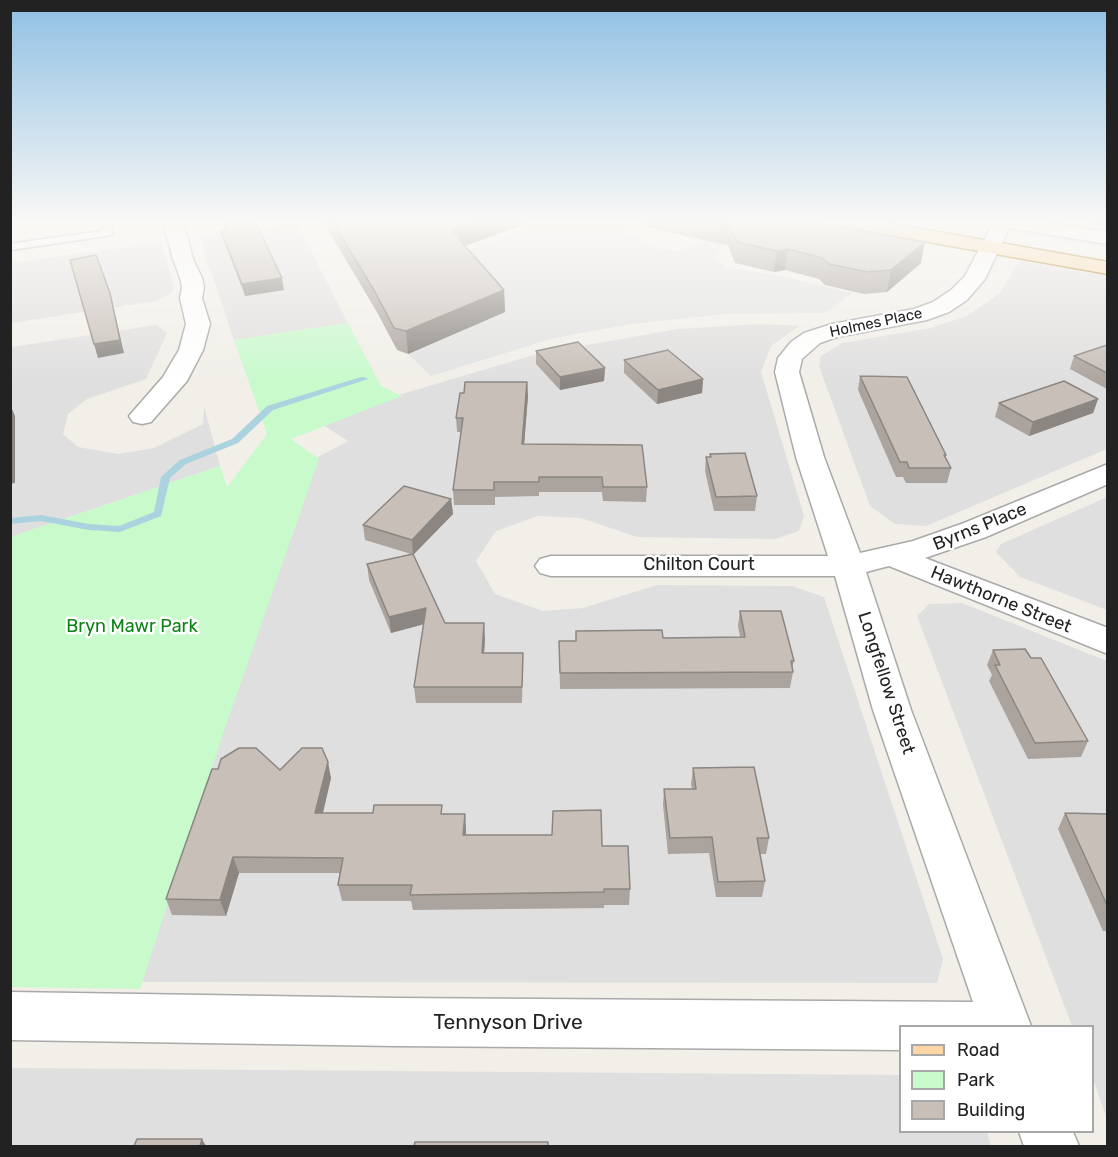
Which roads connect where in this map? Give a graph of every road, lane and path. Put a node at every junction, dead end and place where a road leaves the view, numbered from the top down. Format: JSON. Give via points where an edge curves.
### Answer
{"nodes":[{"id":1,"x":190,"y":275,"type":"edge"},
{"id":2,"x":975,"y":275,"type":"edge"},
{"id":3,"x":806,"y":343,"type":"joint"},
{"id":4,"x":142,"y":416,"type":"dead end"},
{"id":5,"x":1107,"y":473,"type":"edge"},
{"id":6,"x":894,"y":558,"type":"junction"},
{"id":7,"x":551,"y":566,"type":"dead end"},
{"id":8,"x":848,"y":566,"type":"junction"},
{"id":9,"x":1107,"y":642,"type":"edge"},
{"id":10,"x":10,"y":1016,"type":"edge"},
{"id":11,"x":899,"y":1025,"type":"edge"},
{"id":12,"x":1006,"y":1025,"type":"edge"}],
"edges":[{"from":1,"to":4,"type":"street","via":[[198,324],[191,350],[174,381]]},
{"from":2,"to":3,"type":"street","name":"Holmes Place","via":[[967,289],[941,307],[901,320],[832,331]]},
{"from":3,"to":8,"type":"street","name":"Longfellow Street","via":[[790,358],[787,372],[810,457]]},
{"from":5,"to":6,"type":"street","name":"Byrns Place","via":[[975,530]]},
{"from":6,"to":8,"type":"street","name":"Byrns Place"},
{"from":6,"to":9,"type":"street","name":"Hawthorne Street"},
{"from":7,"to":8,"type":"street","name":"Chilton Court"},
{"from":8,"to":12,"type":"street","name":"Longfellow Street","via":[[892,710]]},
{"from":10,"to":11,"type":"street","name":"Tennyson Drive"}]}
